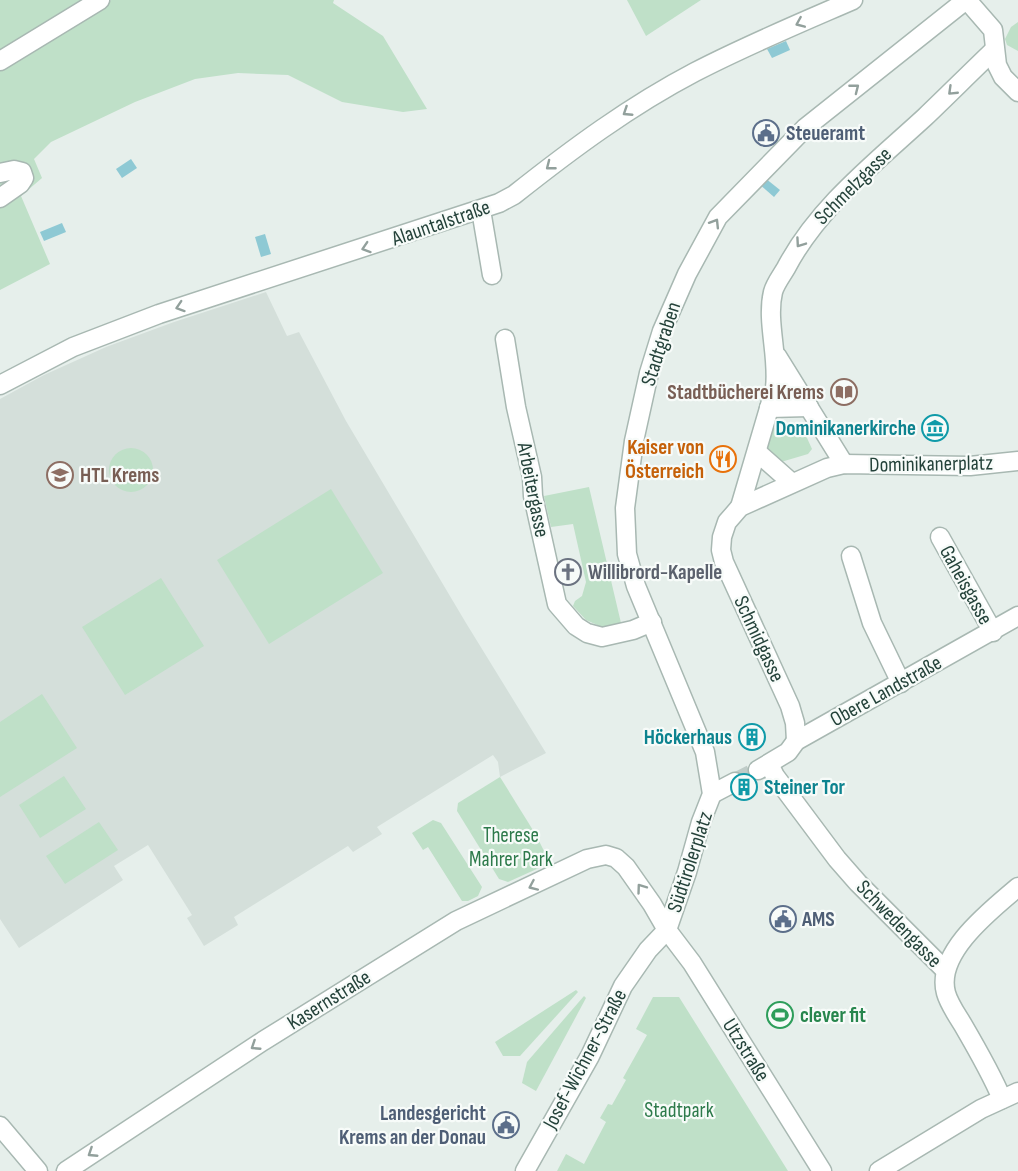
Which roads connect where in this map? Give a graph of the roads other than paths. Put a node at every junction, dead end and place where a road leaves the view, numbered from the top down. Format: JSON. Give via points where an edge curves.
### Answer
{"nodes":[{"id":1,"x":100,"y":0,"type":"edge"},
{"id":2,"x":854,"y":0,"type":"edge"},
{"id":3,"x":966,"y":0,"type":"edge"},
{"id":4,"x":994,"y":50,"type":"junction"},
{"id":5,"x":0,"y":61,"type":"edge"},
{"id":6,"x":1018,"y":92,"type":"edge"},
{"id":7,"x":0,"y":173,"type":"edge"},
{"id":8,"x":0,"y":198,"type":"edge"},
{"id":9,"x":481,"y":210,"type":"junction"},
{"id":10,"x":492,"y":275,"type":"dead end"},
{"id":11,"x":505,"y":339,"type":"dead end"},
{"id":12,"x":776,"y":354,"type":"junction"},
{"id":13,"x":0,"y":385,"type":"edge"},
{"id":14,"x":809,"y":407,"type":"junction"},
{"id":15,"x":769,"y":408,"type":"junction"},
{"id":16,"x":757,"y":452,"type":"junction"},
{"id":17,"x":1018,"y":461,"type":"edge"},
{"id":18,"x":844,"y":464,"type":"junction"},
{"id":19,"x":792,"y":483,"type":"junction"},
{"id":20,"x":741,"y":507,"type":"junction"},
{"id":21,"x":940,"y":537,"type":"dead end"},
{"id":22,"x":851,"y":556,"type":"dead end"},
{"id":23,"x":1018,"y":616,"type":"edge"},
{"id":24,"x":652,"y":622,"type":"junction"},
{"id":25,"x":993,"y":632,"type":"junction"},
{"id":26,"x":901,"y":683,"type":"junction"},
{"id":27,"x":796,"y":741,"type":"junction"},
{"id":28,"x":764,"y":767,"type":"joint"},
{"id":29,"x":735,"y":782,"type":"tunnel mouth"},
{"id":30,"x":712,"y":794,"type":"junction"},
{"id":31,"x":606,"y":855,"type":"joint"},
{"id":32,"x":1018,"y":887,"type":"edge"},
{"id":33,"x":667,"y":930,"type":"junction"},
{"id":34,"x":648,"y":950,"type":"joint"},
{"id":35,"x":945,"y":970,"type":"junction"},
{"id":36,"x":1010,"y":1095,"type":"edge"},
{"id":37,"x":0,"y":1126,"type":"edge"},
{"id":38,"x":38,"y":1171,"type":"edge"},
{"id":39,"x":66,"y":1171,"type":"edge"},
{"id":40,"x":525,"y":1171,"type":"edge"},
{"id":41,"x":822,"y":1171,"type":"edge"},
{"id":42,"x":879,"y":1171,"type":"edge"}],
"edges":[{"from":1,"to":5,"type":"street"},
{"from":2,"to":9,"type":"street","name":"Alauntalstraße","one_way":true,"via":[[694,73],[597,131],[514,195]]},
{"from":3,"to":4,"type":"street","via":[[993,30]]},
{"from":24,"to":3,"type":"street","name":"Stadtgraben","one_way":true,"via":[[627,554],[625,508],[649,373],[687,274],[718,218],[805,128]]},
{"from":4,"to":6,"type":"street","via":[[1003,77]]},
{"from":4,"to":12,"type":"street","name":"Schmelzgasse","one_way":true,"via":[[849,186],[795,249],[773,292]]},
{"from":7,"to":8,"type":"street","via":[[14,170],[22,172],[24,178]]},
{"from":9,"to":10,"type":"street"},
{"from":9,"to":13,"type":"street","name":"Alauntalstraße","one_way":true,"via":[[148,318],[72,347]]},
{"from":11,"to":24,"type":"street","name":"Arbeitergasse","via":[[557,604],[576,626],[602,637]]},
{"from":12,"to":14,"type":"street"},
{"from":12,"to":15,"type":"street","via":[[777,373]]},
{"from":14,"to":15,"type":"street"},
{"from":14,"to":18,"type":"street"},
{"from":15,"to":16,"type":"street"},
{"from":16,"to":19,"type":"street"},
{"from":16,"to":20,"type":"street"},
{"from":17,"to":18,"type":"street","name":"Dominikanerplatz","via":[[970,466]]},
{"from":18,"to":19,"type":"street","name":"Dominikanerplatz"},
{"from":19,"to":20,"type":"street","name":"Dominikanerplatz"},
{"from":20,"to":27,"type":"street","name":"Schmidgasse","via":[[727,522],[721,550],[790,706]]},
{"from":21,"to":25,"type":"street","name":"Gaheisgasse"},
{"from":22,"to":26,"type":"street","via":[[872,623]]},
{"from":23,"to":25,"type":"street","name":"Obere Landstraße"},
{"from":24,"to":30,"type":"street","name":"Stadtgraben","via":[[705,752]]},
{"from":25,"to":26,"type":"street","name":"Obere Landstraße"},
{"from":26,"to":27,"type":"street","name":"Obere Landstraße"},
{"from":27,"to":28,"type":"street","name":"Obere Landstraße","via":[[788,752]]},
{"from":28,"to":35,"type":"street","name":"Schwedengasse","via":[[858,883]]},
{"from":29,"to":30,"type":"street"},
{"from":30,"to":33,"type":"street","name":"Südtirolerplatz"},
{"from":33,"to":31,"type":"street","name":"Südtirolerplatz","one_way":true,"via":[[626,867]]},
{"from":31,"to":39,"type":"street","name":"Kasernstraße","one_way":true,"via":[[587,859],[456,921],[263,1041]]},
{"from":32,"to":35,"type":"street","via":[[966,937]]},
{"from":33,"to":34,"type":"street","name":"Südtirolerplatz"},
{"from":33,"to":41,"type":"street","name":"Utzstraße","via":[[692,963]]},
{"from":34,"to":40,"type":"street","name":"Josef-Wichner-Straße","via":[[623,986],[590,1056]]},
{"from":35,"to":36,"type":"street","name":"Schwedengasse","via":[[946,994],[995,1082]]},
{"from":36,"to":42,"type":"street"},
{"from":37,"to":38,"type":"street"}]}
